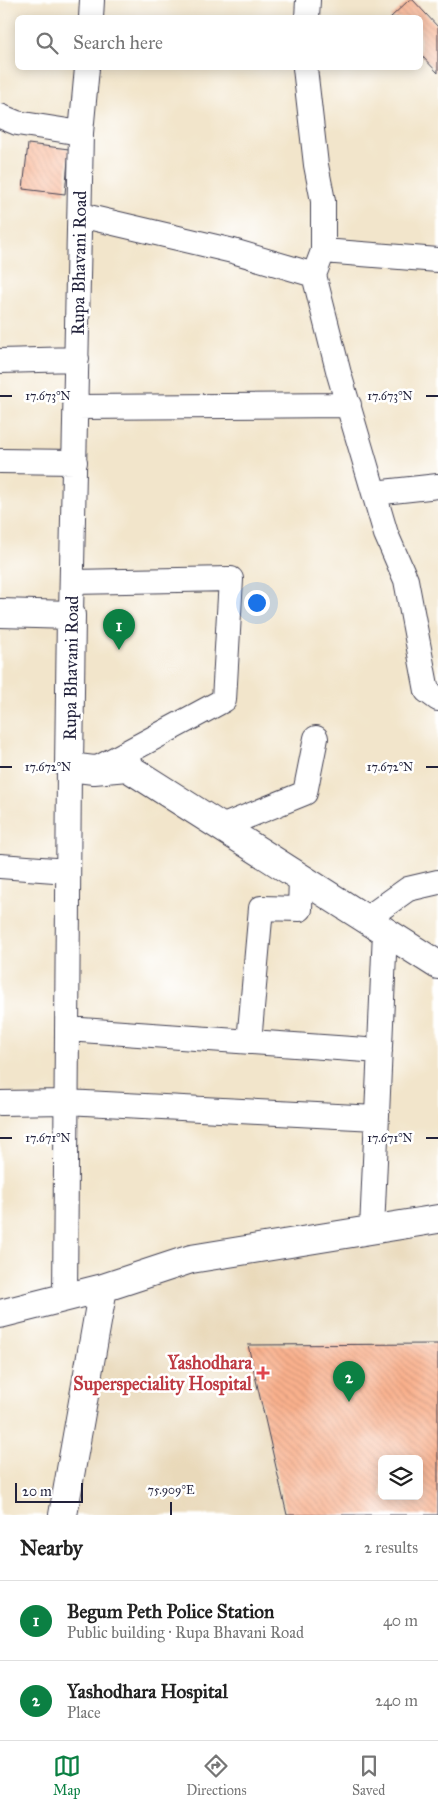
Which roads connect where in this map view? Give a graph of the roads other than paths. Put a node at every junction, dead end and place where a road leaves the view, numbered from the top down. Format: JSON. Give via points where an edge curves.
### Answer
{"nodes":[{"id":1,"x":92,"y":0,"type":"edge"},
{"id":2,"x":308,"y":0,"type":"edge"},
{"id":3,"x":91,"y":15,"type":"edge"},
{"id":4,"x":307,"y":15,"type":"edge"},
{"id":5,"x":87,"y":70,"type":"edge"},
{"id":6,"x":305,"y":70,"type":"edge"},
{"id":7,"x":0,"y":116,"type":"edge"},
{"id":8,"x":81,"y":133,"type":"junction"},
{"id":9,"x":80,"y":215,"type":"junction"},
{"id":10,"x":324,"y":251,"type":"junction"},
{"id":11,"x":438,"y":260,"type":"edge"},
{"id":12,"x":314,"y":275,"type":"junction"},
{"id":13,"x":77,"y":359,"type":"junction"},
{"id":14,"x":0,"y":361,"type":"edge"},
{"id":15,"x":349,"y":405,"type":"junction"},
{"id":16,"x":76,"y":407,"type":"junction"},
{"id":17,"x":0,"y":461,"type":"edge"},
{"id":18,"x":75,"y":462,"type":"junction"},
{"id":19,"x":438,"y":486,"type":"edge"},
{"id":20,"x":374,"y":493,"type":"junction"},
{"id":21,"x":72,"y":582,"type":"junction"},
{"id":22,"x":0,"y":613,"type":"edge"},
{"id":23,"x":71,"y":616,"type":"junction"},
{"id":24,"x":438,"y":699,"type":"edge"},
{"id":25,"x":316,"y":738,"type":"dead end"},
{"id":26,"x":82,"y":768,"type":"junction"},
{"id":27,"x":221,"y":827,"type":"junction"},
{"id":28,"x":0,"y":866,"type":"edge"},
{"id":29,"x":68,"y":871,"type":"junction"},
{"id":30,"x":301,"y":878,"type":"junction"},
{"id":31,"x":438,"y":882,"type":"edge"},
{"id":32,"x":375,"y":925,"type":"junction"},
{"id":33,"x":438,"y":965,"type":"edge"},
{"id":34,"x":67,"y":1029,"type":"junction"},
{"id":35,"x":249,"y":1042,"type":"junction"},
{"id":36,"x":380,"y":1052,"type":"junction"},
{"id":37,"x":66,"y":1102,"type":"junction"},
{"id":38,"x":0,"y":1103,"type":"edge"},
{"id":39,"x":376,"y":1118,"type":"junction"},
{"id":40,"x":438,"y":1219,"type":"edge"},
{"id":41,"x":372,"y":1230,"type":"junction"},
{"id":42,"x":103,"y":1288,"type":"junction"},
{"id":43,"x":64,"y":1298,"type":"junction"},
{"id":44,"x":0,"y":1314,"type":"edge"},
{"id":45,"x":63,"y":1515,"type":"edge"}],
"edges":[{"from":1,"to":3,"type":"street"},
{"from":2,"to":4,"type":"street"},
{"from":5,"to":8,"type":"street","name":"Rupa Bhavani Road"},
{"from":6,"to":10,"type":"street","via":[[316,165],[324,201]]},
{"from":7,"to":8,"type":"street","via":[[17,123]]},
{"from":8,"to":9,"type":"street","name":"Rupa Bhavani Road"},
{"from":9,"to":12,"type":"street","via":[[233,251]]},
{"from":9,"to":13,"type":"street","name":"Rupa Bhavani Road"},
{"from":10,"to":11,"type":"street"},
{"from":10,"to":12,"type":"street"},
{"from":12,"to":15,"type":"street"},
{"from":13,"to":14,"type":"street"},
{"from":13,"to":16,"type":"street","name":"Rupa Bhavani Road"},
{"from":15,"to":16,"type":"street"},
{"from":15,"to":20,"type":"street"},
{"from":16,"to":18,"type":"street","name":"Rupa Bhavani Road"},
{"from":17,"to":18,"type":"street"},
{"from":18,"to":21,"type":"street","name":"Rupa Bhavani Road"},
{"from":19,"to":20,"type":"street"},
{"from":20,"to":24,"type":"street","via":[[386,534],[406,580],[427,691]]},
{"from":21,"to":23,"type":"street","name":"Rupa Bhavani Road"},
{"from":21,"to":26,"type":"street","via":[[231,579],[224,700]]},
{"from":22,"to":23,"type":"street"},
{"from":23,"to":26,"type":"street","name":"Rupa Bhavani Road"},
{"from":25,"to":27,"type":"street","via":[[305,793]]},
{"from":26,"to":27,"type":"street","via":[[128,767]]},
{"from":26,"to":29,"type":"street","name":"Rupa Bhavani Road"},
{"from":27,"to":30,"type":"street"},
{"from":28,"to":29,"type":"street"},
{"from":29,"to":34,"type":"street","name":"Rupa Bhavani Road"},
{"from":30,"to":32,"type":"street"},
{"from":30,"to":35,"type":"street","via":[[300,909],[261,908]]},
{"from":31,"to":32,"type":"street","via":[[408,889]]},
{"from":32,"to":33,"type":"street"},
{"from":32,"to":36,"type":"street"},
{"from":34,"to":35,"type":"street"},
{"from":34,"to":37,"type":"street","name":"Rupa Bhavani Road"},
{"from":35,"to":36,"type":"street"},
{"from":36,"to":39,"type":"street"},
{"from":37,"to":38,"type":"street"},
{"from":37,"to":39,"type":"street"},
{"from":37,"to":43,"type":"street","name":"Rupa Bhavani Road"},
{"from":39,"to":41,"type":"street"},
{"from":40,"to":41,"type":"street"},
{"from":41,"to":42,"type":"street","via":[[191,1259]]},
{"from":42,"to":43,"type":"street"},
{"from":42,"to":45,"type":"street"},
{"from":43,"to":44,"type":"street"}]}
